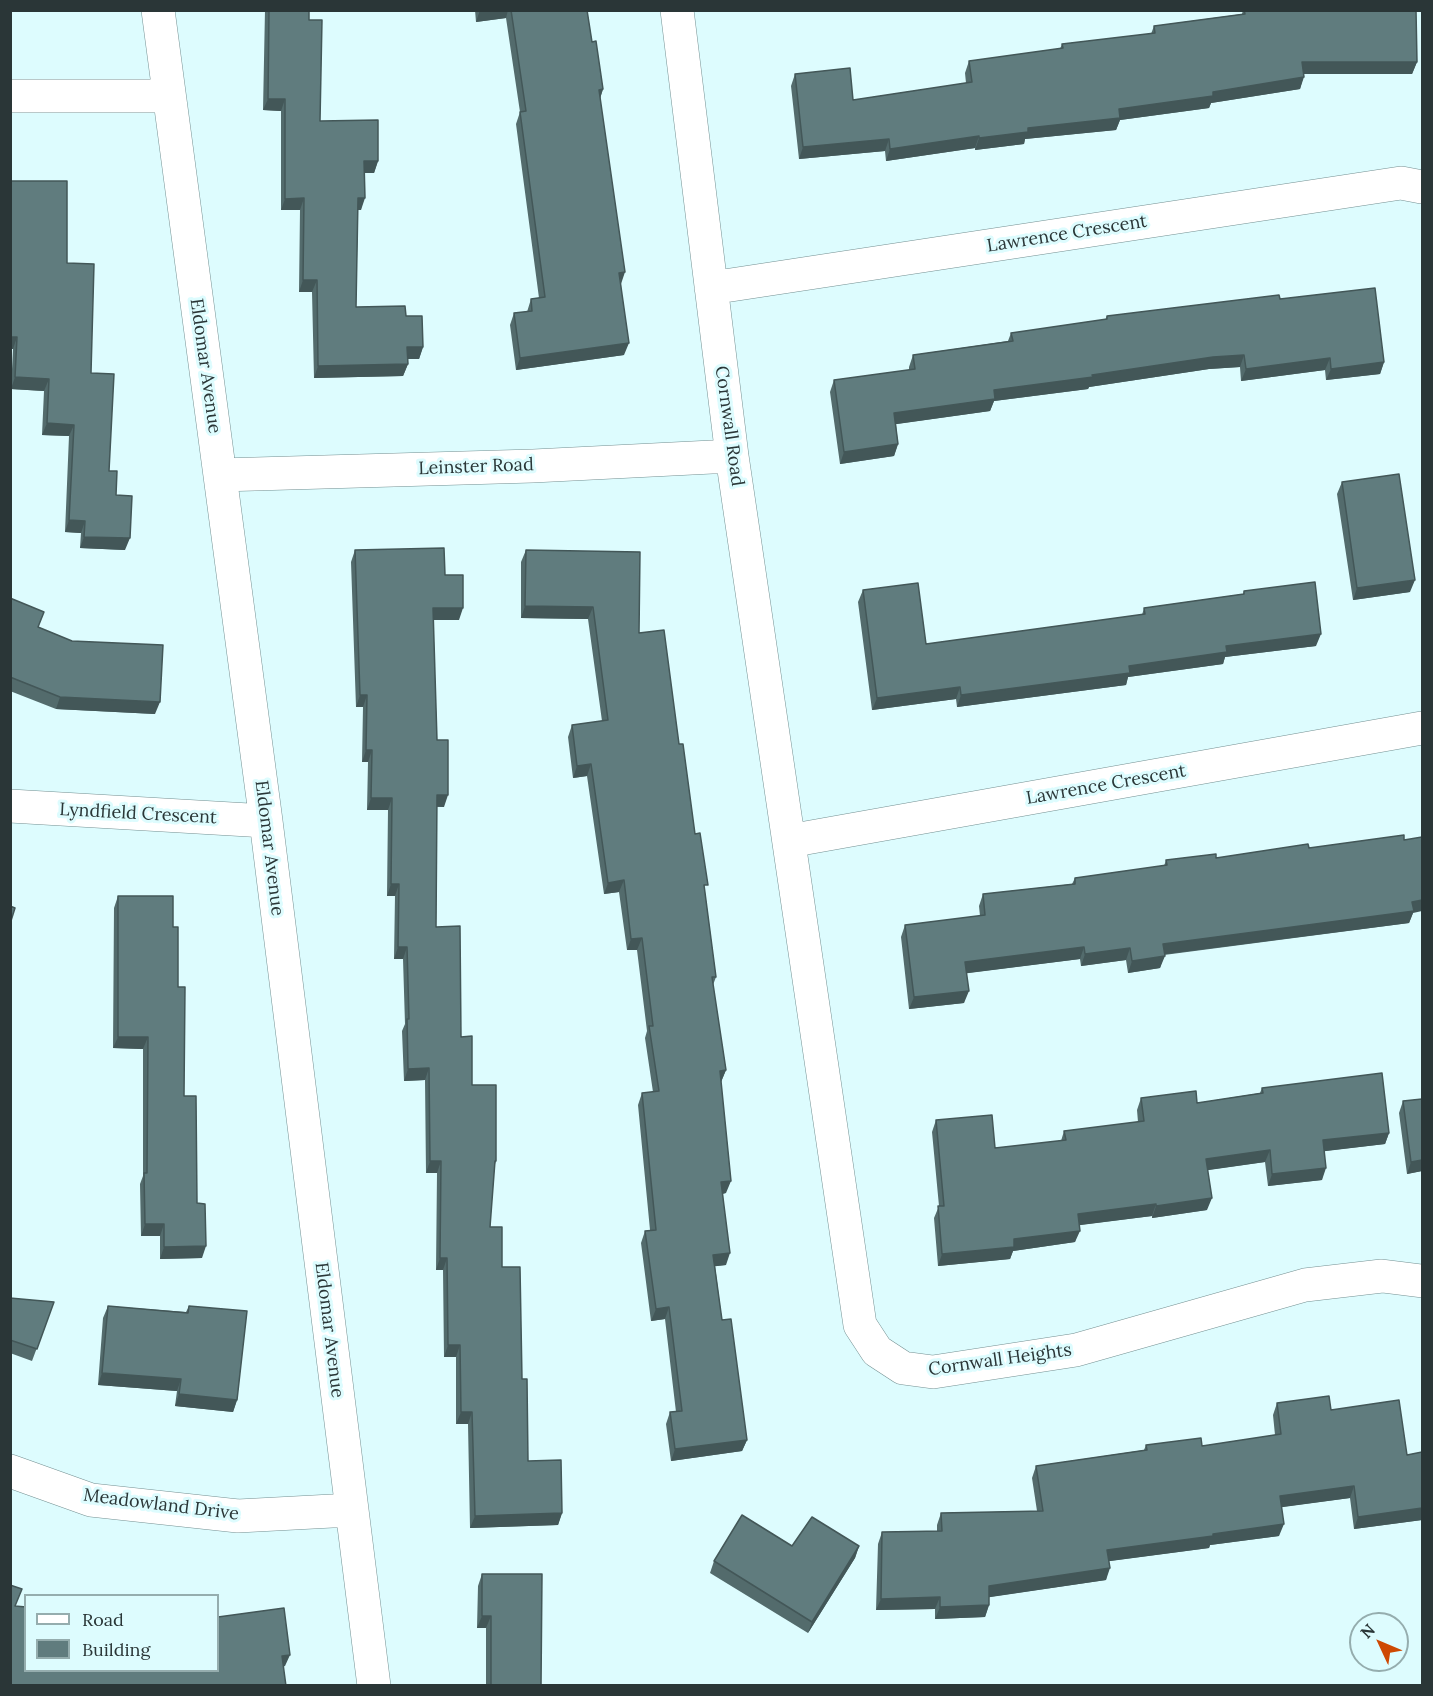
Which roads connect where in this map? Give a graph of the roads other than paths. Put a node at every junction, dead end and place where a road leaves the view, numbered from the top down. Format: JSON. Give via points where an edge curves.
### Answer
{"nodes":[{"id":1,"x":158,"y":10,"type":"edge"},
{"id":2,"x":677,"y":10,"type":"edge"},
{"id":3,"x":10,"y":96,"type":"edge"},
{"id":4,"x":168,"y":96,"type":"junction"},
{"id":5,"x":1422,"y":187,"type":"edge"},
{"id":6,"x":711,"y":288,"type":"junction"},
{"id":7,"x":732,"y":456,"type":"junction"},
{"id":8,"x":220,"y":475,"type":"junction"},
{"id":9,"x":1422,"y":728,"type":"edge"},
{"id":10,"x":10,"y":806,"type":"edge"},
{"id":11,"x":266,"y":821,"type":"junction"},
{"id":12,"x":789,"y":841,"type":"junction"},
{"id":13,"x":1422,"y":1281,"type":"edge"},
{"id":14,"x":10,"y":1472,"type":"edge"},
{"id":15,"x":351,"y":1510,"type":"junction"},
{"id":16,"x":374,"y":1686,"type":"edge"}],
"edges":[{"from":1,"to":4,"type":"street","name":"Eldomar Avenue"},
{"from":2,"to":6,"type":"street","name":"Cornwall Road"},
{"from":3,"to":4,"type":"street"},
{"from":4,"to":8,"type":"street","name":"Eldomar Avenue"},
{"from":5,"to":6,"type":"street","name":"Lawrence Crescent","via":[[1401,183]]},
{"from":6,"to":7,"type":"street","name":"Cornwall Road"},
{"from":7,"to":8,"type":"street","name":"Leinster Road"},
{"from":7,"to":12,"type":"street","name":"Cornwall Road"},
{"from":8,"to":11,"type":"street","name":"Eldomar Avenue"},
{"from":9,"to":12,"type":"street","name":"Lawrence Crescent"},
{"from":10,"to":11,"type":"street","name":"Lyndfield Crescent"},
{"from":11,"to":15,"type":"street","name":"Eldomar Avenue"},
{"from":12,"to":13,"type":"street","name":"Cornwall Heights","via":[[860,1325],[877,1351],[903,1368],[933,1372],[1076,1350],[1305,1285],[1382,1276]]},
{"from":14,"to":15,"type":"street","name":"Meadowland Drive","via":[[91,1500],[238,1516]]},
{"from":15,"to":16,"type":"street","name":"Eldomar Avenue"}]}
